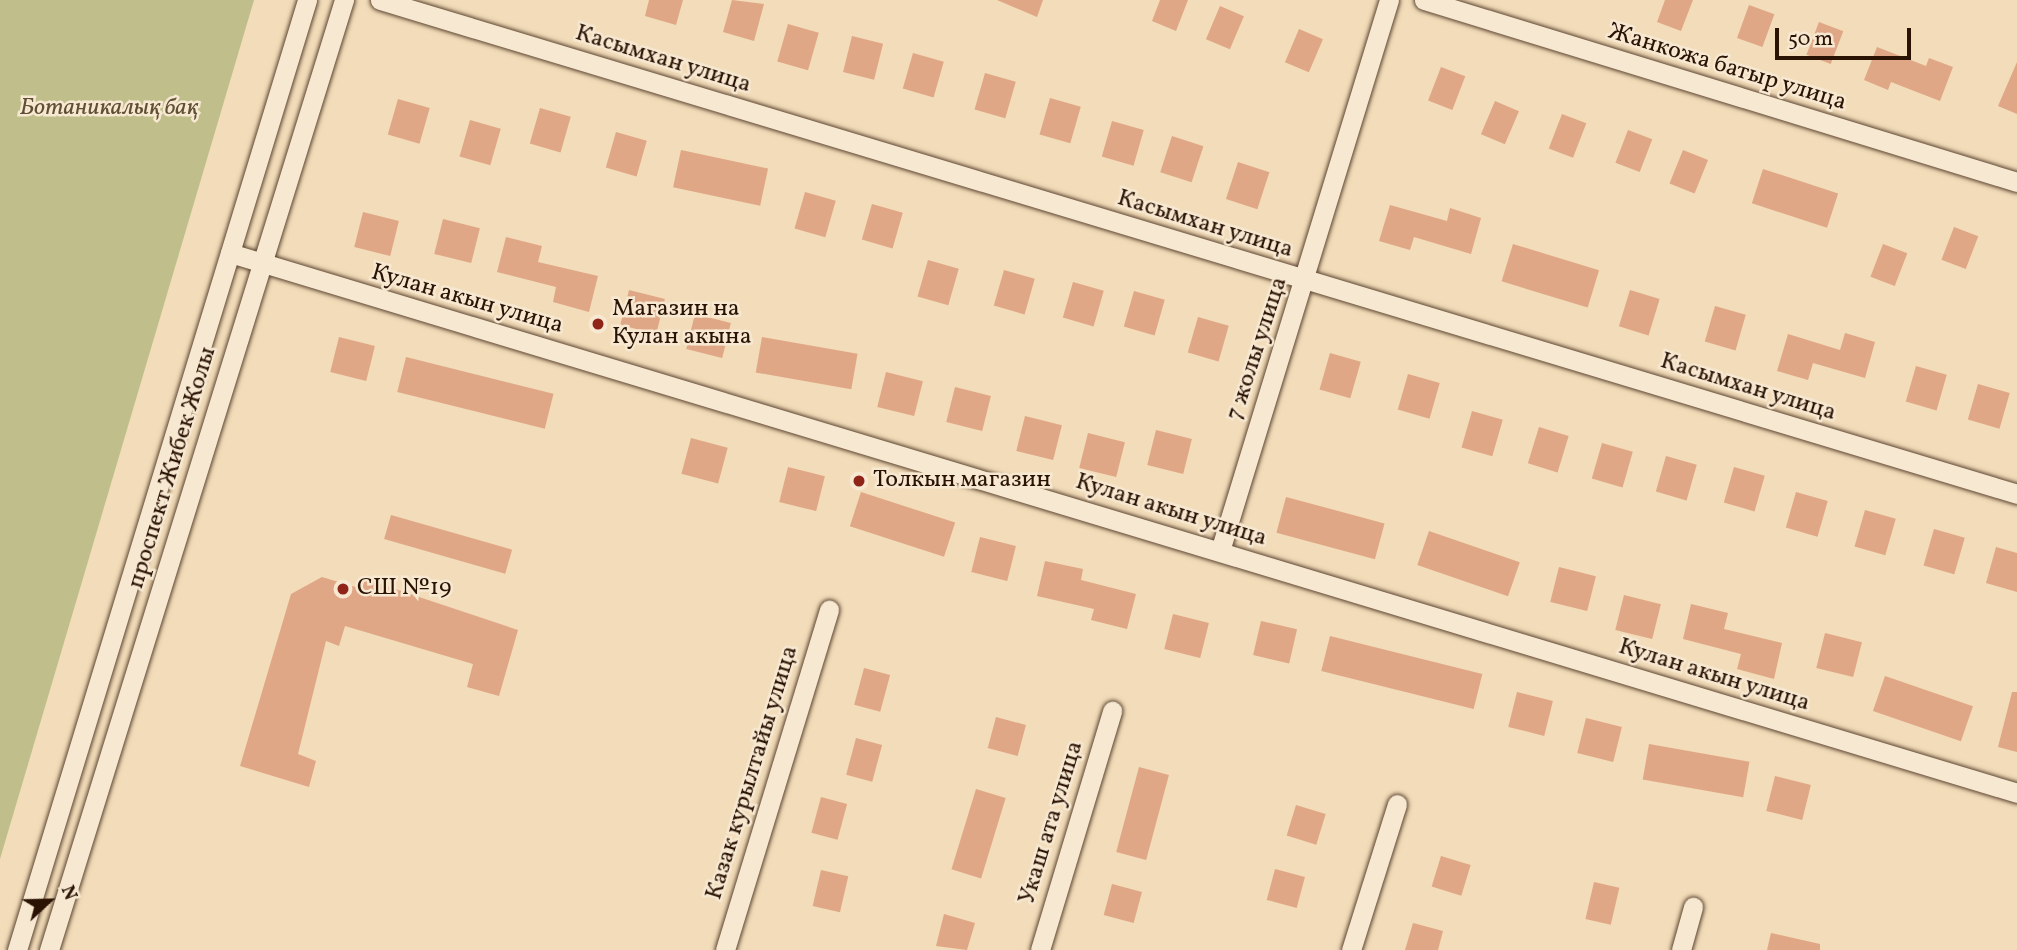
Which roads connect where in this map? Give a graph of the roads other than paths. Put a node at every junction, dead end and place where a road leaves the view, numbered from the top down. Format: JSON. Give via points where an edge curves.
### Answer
{"nodes":[{"id":1,"x":307,"y":0,"type":"edge"},
{"id":2,"x":344,"y":0,"type":"edge"},
{"id":3,"x":380,"y":0,"type":"edge"},
{"id":4,"x":1389,"y":0,"type":"edge"},
{"id":5,"x":1424,"y":0,"type":"edge"},
{"id":6,"x":2017,"y":182,"type":"edge"},
{"id":7,"x":230,"y":253,"type":"junction"},
{"id":8,"x":262,"y":265,"type":"junction"},
{"id":9,"x":1306,"y":281,"type":"junction"},
{"id":10,"x":2017,"y":494,"type":"edge"},
{"id":11,"x":1220,"y":551,"type":"junction"},
{"id":12,"x":829,"y":610,"type":"dead end"},
{"id":13,"x":1112,"y":711,"type":"dead end"},
{"id":14,"x":2017,"y":793,"type":"edge"},
{"id":15,"x":1397,"y":804,"type":"dead end"},
{"id":16,"x":1693,"y":907,"type":"dead end"},
{"id":17,"x":17,"y":950,"type":"edge"},
{"id":18,"x":49,"y":950,"type":"edge"},
{"id":19,"x":725,"y":950,"type":"edge"},
{"id":20,"x":1040,"y":950,"type":"edge"},
{"id":21,"x":1351,"y":950,"type":"edge"},
{"id":22,"x":1681,"y":950,"type":"edge"}],
"edges":[{"from":1,"to":7,"type":"street","name":"проспект Жибек Жолы"},
{"from":2,"to":8,"type":"street","name":"проспект Жибек Жолы"},
{"from":3,"to":9,"type":"street","name":"Касымхан улица"},
{"from":4,"to":9,"type":"street","name":"7 жолы улица"},
{"from":5,"to":6,"type":"street","name":"Жанкожа батыр улица"},
{"from":7,"to":8,"type":"street","name":"Кулан акын улица"},
{"from":7,"to":17,"type":"street","name":"проспект Жибек Жолы"},
{"from":8,"to":11,"type":"street","name":"Кулан акын улица"},
{"from":8,"to":18,"type":"street","name":"проспект Жибек Жолы"},
{"from":9,"to":10,"type":"street","name":"Касымхан улица"},
{"from":9,"to":11,"type":"street","name":"7 жолы улица"},
{"from":11,"to":14,"type":"street","name":"Кулан акын улица"},
{"from":12,"to":19,"type":"street","name":"Казак курылтайы улица"},
{"from":13,"to":20,"type":"street","name":"Укаш ата улица"},
{"from":15,"to":21,"type":"street"},
{"from":16,"to":22,"type":"street"}]}
